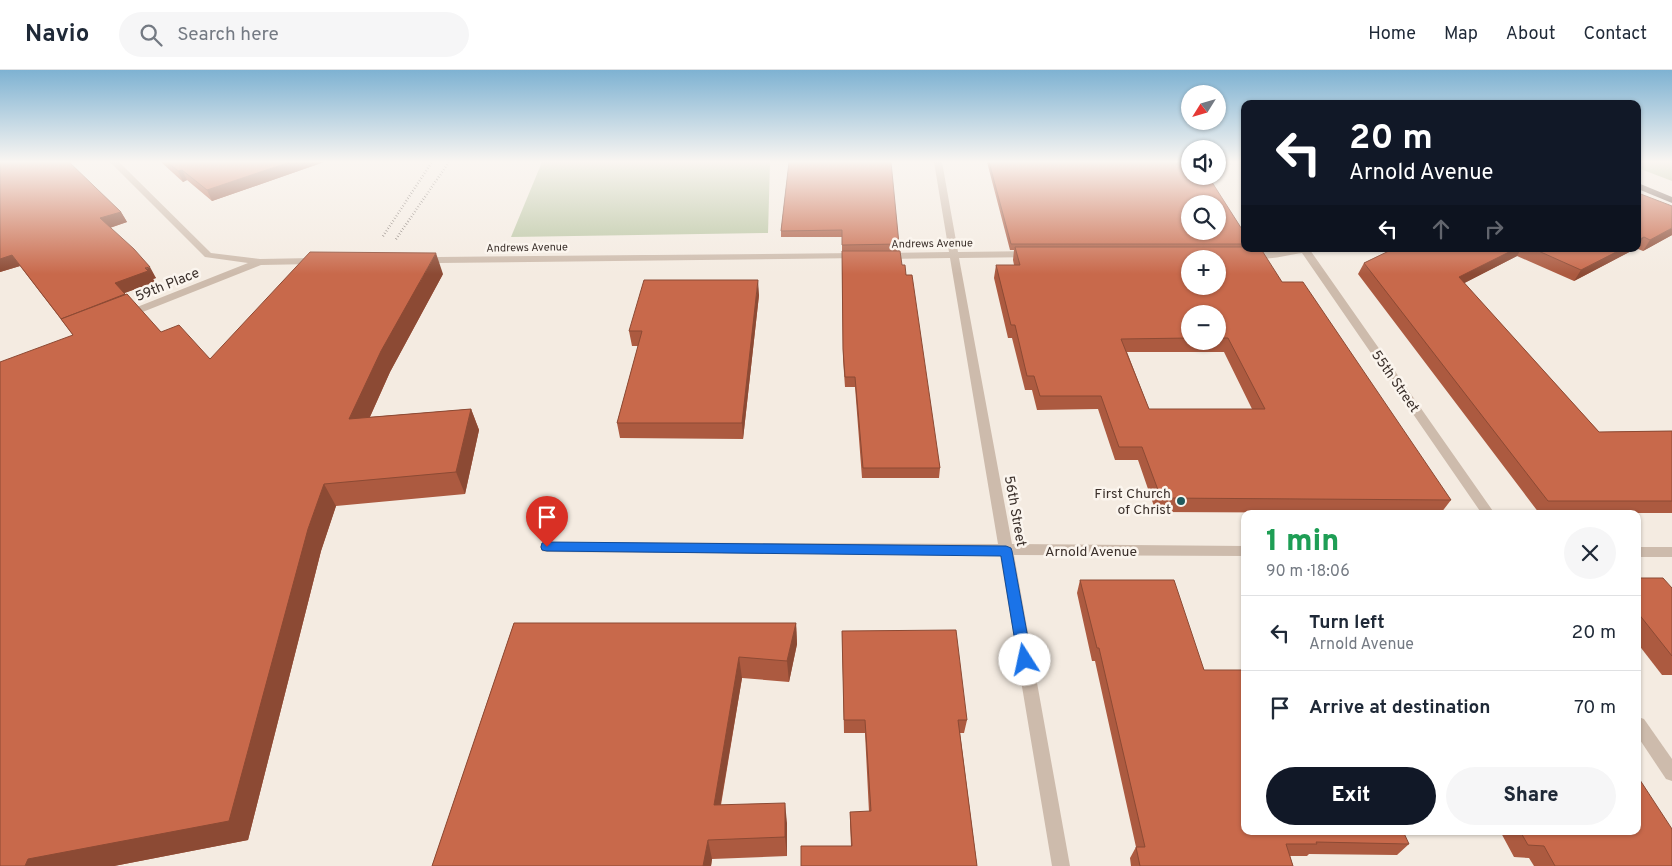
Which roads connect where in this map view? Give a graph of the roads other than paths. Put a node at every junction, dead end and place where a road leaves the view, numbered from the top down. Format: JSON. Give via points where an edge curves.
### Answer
{"nodes":[{"id":1,"x":152,"y":199,"type":"edge"},
{"id":2,"x":944,"y":199,"type":"edge"},
{"id":3,"x":1290,"y":252,"type":"edge"},
{"id":4,"x":1307,"y":252,"type":"edge"},
{"id":5,"x":1042,"y":254,"type":"edge"},
{"id":6,"x":954,"y":255,"type":"junction"},
{"id":7,"x":1233,"y":255,"type":"edge"},
{"id":8,"x":438,"y":260,"type":"dead end"},
{"id":9,"x":313,"y":261,"type":"edge"},
{"id":10,"x":260,"y":262,"type":"junction"},
{"id":11,"x":115,"y":319,"type":"edge"},
{"id":12,"x":1486,"y":510,"type":"edge"},
{"id":13,"x":547,"y":547,"type":"dead end"},
{"id":14,"x":1006,"y":551,"type":"junction"},
{"id":15,"x":1241,"y":551,"type":"edge"},
{"id":16,"x":1641,"y":552,"type":"edge"},
{"id":17,"x":1672,"y":552,"type":"edge"},
{"id":18,"x":1641,"y":728,"type":"edge"},
{"id":19,"x":1672,"y":773,"type":"edge"},
{"id":20,"x":1061,"y":866,"type":"edge"}],
"edges":[{"from":1,"to":10,"type":"street","via":[[208,254]]},
{"from":2,"to":6,"type":"street","name":"56th Street"},
{"from":3,"to":7,"type":"street"},
{"from":4,"to":12,"type":"street","name":"55th Street"},
{"from":5,"to":6,"type":"street","name":"Andrews Avenue"},
{"from":6,"to":8,"type":"street","name":"Andrews Avenue"},
{"from":6,"to":14,"type":"street","name":"56th Street"},
{"from":9,"to":10,"type":"street"},
{"from":10,"to":11,"type":"street","name":"59th Place"},
{"from":13,"to":14,"type":"street","name":"Arnold Avenue"},
{"from":14,"to":15,"type":"street","name":"Arnold Avenue"},
{"from":14,"to":20,"type":"street","name":"56th Street"},
{"from":16,"to":17,"type":"street"},
{"from":18,"to":19,"type":"street"}]}
